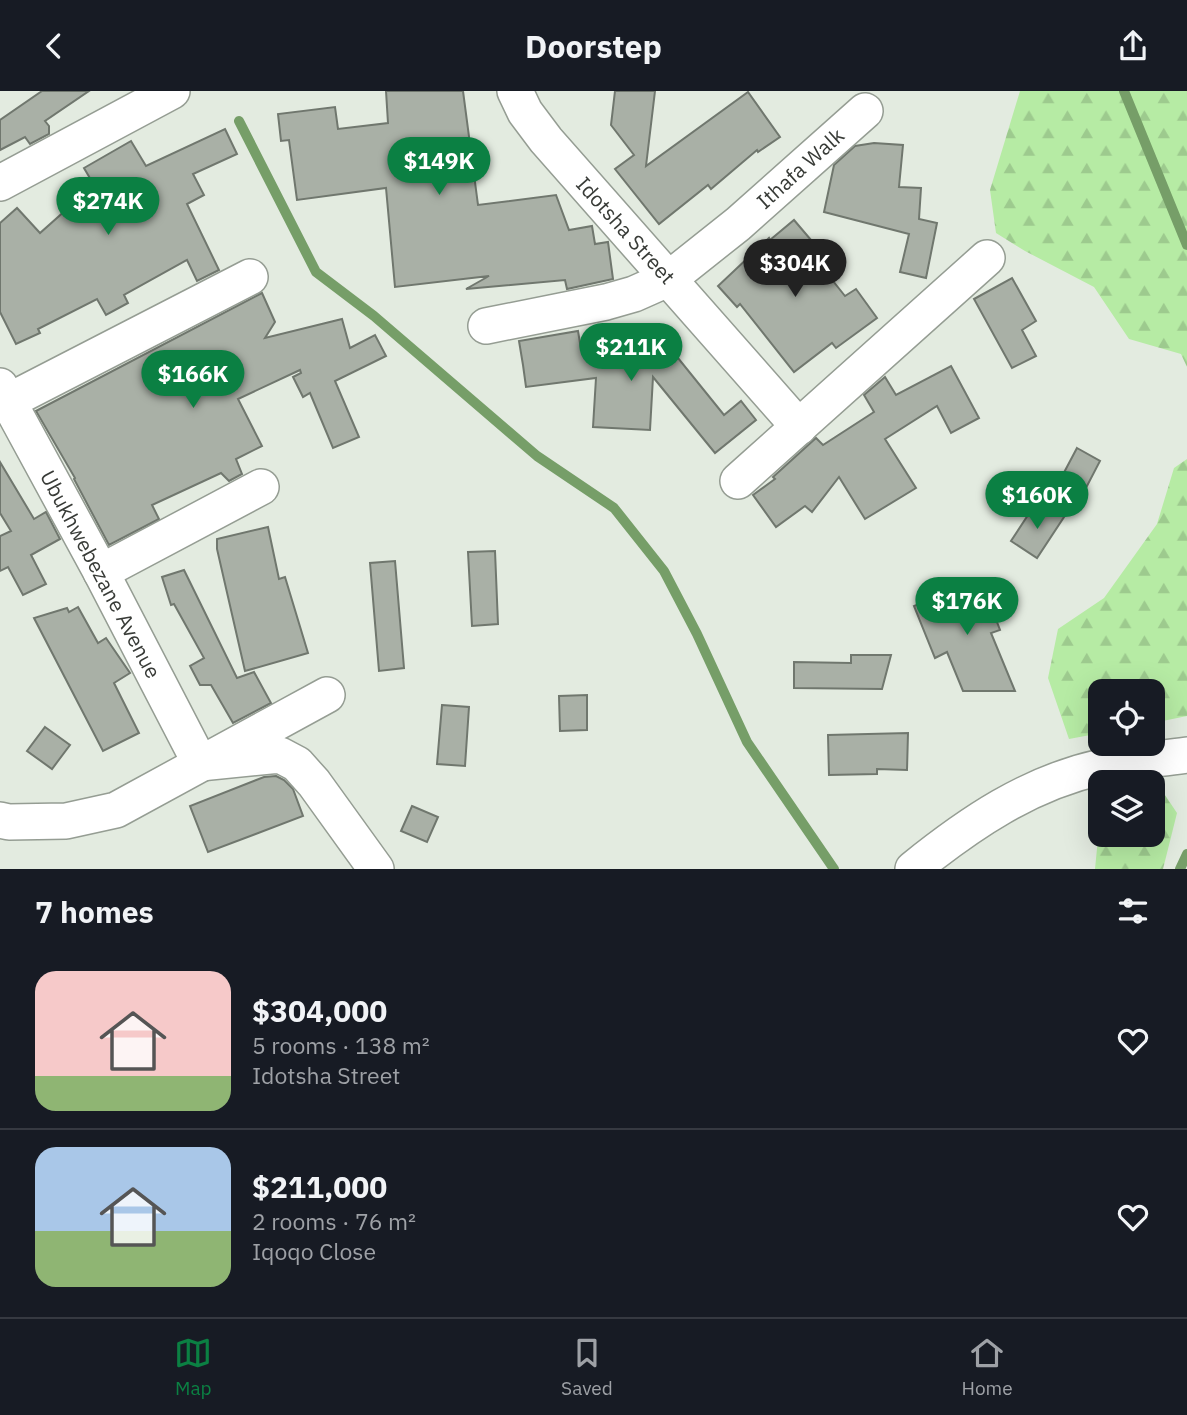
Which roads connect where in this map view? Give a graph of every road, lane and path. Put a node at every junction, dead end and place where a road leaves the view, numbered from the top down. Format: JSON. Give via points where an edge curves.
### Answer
{"nodes":[{"id":1,"x":172,"y":91,"type":"edge"},
{"id":2,"x":515,"y":91,"type":"edge"},
{"id":3,"x":865,"y":111,"type":"dead end"},
{"id":4,"x":0,"y":183,"type":"edge"},
{"id":5,"x":987,"y":258,"type":"dead end"},
{"id":6,"x":250,"y":278,"type":"dead end"},
{"id":7,"x":670,"y":278,"type":"junction"},
{"id":8,"x":486,"y":326,"type":"dead end"},
{"id":9,"x":4,"y":393,"type":"edge"},
{"id":10,"x":799,"y":427,"type":"junction"},
{"id":11,"x":738,"y":481,"type":"dead end"},
{"id":12,"x":261,"y":487,"type":"dead end"},
{"id":13,"x":101,"y":572,"type":"junction"},
{"id":14,"x":327,"y":695,"type":"dead end"},
{"id":15,"x":1187,"y":755,"type":"edge"},
{"id":16,"x":200,"y":763,"type":"junction"},
{"id":17,"x":0,"y":820,"type":"edge"},
{"id":18,"x":376,"y":869,"type":"edge"},
{"id":19,"x":913,"y":869,"type":"edge"}],
"edges":[{"from":1,"to":4,"type":"street"},
{"from":2,"to":7,"type":"street","name":"Idotsha Street","via":[[545,140]]},
{"from":3,"to":7,"type":"street","name":"Ithafa Walk"},
{"from":5,"to":10,"type":"street"},
{"from":6,"to":9,"type":"street"},
{"from":7,"to":8,"type":"street","name":"Ithafa Walk","via":[[606,302]]},
{"from":7,"to":10,"type":"street","name":"Idotsha Street"},
{"from":9,"to":13,"type":"street","name":"Ubukhwebezane Avenue"},
{"from":10,"to":11,"type":"street"},
{"from":12,"to":13,"type":"street"},
{"from":13,"to":16,"type":"street","name":"Ubukhwebezane Avenue"},
{"from":14,"to":16,"type":"street"},
{"from":15,"to":19,"type":"street","via":[[1100,767],[1023,793],[960,832]]},
{"from":16,"to":17,"type":"street","via":[[116,810],[66,821]]},
{"from":16,"to":18,"type":"street","via":[[280,755],[297,764]]}]}
